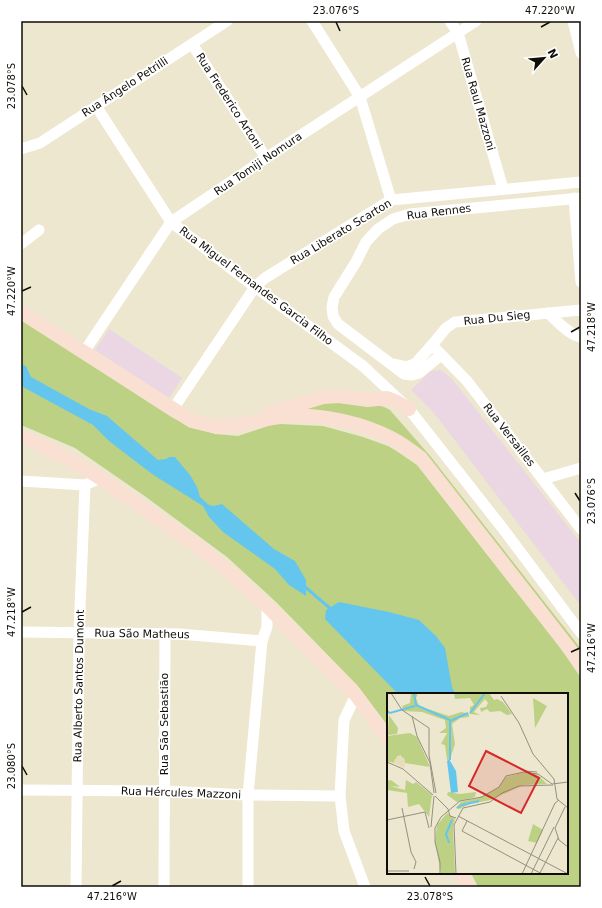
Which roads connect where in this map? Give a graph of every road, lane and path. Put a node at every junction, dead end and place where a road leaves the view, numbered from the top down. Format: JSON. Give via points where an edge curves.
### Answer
{"nodes":[{"id":1,"x":227,"y":21,"type":"edge"},
{"id":2,"x":312,"y":21,"type":"edge"},
{"id":3,"x":450,"y":21,"type":"edge"},
{"id":4,"x":476,"y":21,"type":"edge"},
{"id":5,"x":573,"y":21,"type":"edge"},
{"id":6,"x":458,"y":33,"type":"junction"},
{"id":7,"x":192,"y":44,"type":"junction"},
{"id":8,"x":581,"y":53,"type":"edge"},
{"id":9,"x":360,"y":97,"type":"junction"},
{"id":10,"x":96,"y":106,"type":"junction"},
{"id":11,"x":21,"y":149,"type":"edge"},
{"id":12,"x":266,"y":158,"type":"junction"},
{"id":13,"x":581,"y":182,"type":"edge"},
{"id":14,"x":503,"y":189,"type":"junction"},
{"id":15,"x":578,"y":198,"type":"edge"},
{"id":16,"x":391,"y":200,"type":"junction"},
{"id":17,"x":171,"y":222,"type":"junction"},
{"id":18,"x":39,"y":230,"type":"dead end"},
{"id":19,"x":21,"y":244,"type":"edge"},
{"id":20,"x":581,"y":282,"type":"edge"},
{"id":21,"x":256,"y":287,"type":"junction"},
{"id":22,"x":581,"y":310,"type":"edge"},
{"id":23,"x":21,"y":312,"type":"edge"},
{"id":24,"x":548,"y":313,"type":"junction"},
{"id":25,"x":581,"y":337,"type":"edge"},
{"id":26,"x":432,"y":345,"type":"junction"},
{"id":27,"x":84,"y":352,"type":"junction"},
{"id":28,"x":441,"y":355,"type":"junction"},
{"id":29,"x":388,"y":363,"type":"junction"},
{"id":30,"x":174,"y":409,"type":"junction"},
{"id":31,"x":409,"y":409,"type":"junction"},
{"id":32,"x":248,"y":423,"type":"junction"},
{"id":33,"x":21,"y":437,"type":"edge"},
{"id":34,"x":581,"y":468,"type":"edge"},
{"id":35,"x":100,"y":478,"type":"junction"},
{"id":36,"x":543,"y":479,"type":"junction"},
{"id":37,"x":21,"y":482,"type":"edge"},
{"id":38,"x":85,"y":486,"type":"junction"},
{"id":39,"x":581,"y":529,"type":"edge"},
{"id":40,"x":267,"y":606,"type":"junction"},
{"id":41,"x":21,"y":632,"type":"edge"},
{"id":42,"x":79,"y":633,"type":"junction"},
{"id":43,"x":581,"y":633,"type":"edge"},
{"id":44,"x":165,"y":634,"type":"junction"},
{"id":45,"x":262,"y":641,"type":"junction"},
{"id":46,"x":581,"y":665,"type":"edge"},
{"id":47,"x":356,"y":695,"type":"junction"},
{"id":48,"x":387,"y":739,"type":"edge"},
{"id":49,"x":21,"y":790,"type":"edge"},
{"id":50,"x":77,"y":790,"type":"junction"},
{"id":51,"x":164,"y":791,"type":"junction"},
{"id":52,"x":248,"y":795,"type":"junction"},
{"id":53,"x":340,"y":796,"type":"junction"},
{"id":54,"x":462,"y":874,"type":"edge"},
{"id":55,"x":76,"y":887,"type":"edge"},
{"id":56,"x":164,"y":887,"type":"edge"},
{"id":57,"x":248,"y":887,"type":"edge"},
{"id":58,"x":365,"y":887,"type":"edge"},
{"id":59,"x":468,"y":887,"type":"edge"}],
"edges":[{"from":1,"to":7,"type":"street","name":"Rua Ângelo Petrilli"},
{"from":2,"to":9,"type":"street"},
{"from":3,"to":6,"type":"street","name":"Rua Raul Mazzoni"},
{"from":4,"to":6,"type":"street","name":"Rua Tomiji Nomura"},
{"from":5,"to":8,"type":"street"},
{"from":6,"to":9,"type":"street","name":"Rua Tomiji Nomura"},
{"from":6,"to":14,"type":"street","name":"Rua Raul Mazzoni"},
{"from":7,"to":10,"type":"street","name":"Rua Ângelo Petrilli"},
{"from":7,"to":12,"type":"street","name":"Rua Frederico Artoni"},
{"from":9,"to":12,"type":"street","name":"Rua Tomiji Nomura"},
{"from":9,"to":16,"type":"street"},
{"from":10,"to":11,"type":"street","name":"Rua Ângelo Petrilli","via":[[40,143]]},
{"from":10,"to":17,"type":"street","name":"Rua Miguel Fernandes Garcia Filho"},
{"from":12,"to":17,"type":"street","name":"Rua Tomiji Nomura"},
{"from":13,"to":14,"type":"street","name":"Rua Liberato Scarton"},
{"from":14,"to":16,"type":"street","name":"Rua Liberato Scarton"},
{"from":15,"to":20,"type":"street"},
{"from":15,"to":29,"type":"street","name":"Rua Rennes","via":[[410,214],[393,219],[378,229],[366,242],[334,297],[332,308],[338,324]]},
{"from":16,"to":21,"type":"street","name":"Rua Liberato Scarton","via":[[265,278]]},
{"from":17,"to":21,"type":"street","name":"Rua Miguel Fernandes Garcia Filho"},
{"from":17,"to":27,"type":"street","name":"Rua Tomiji Nomura"},
{"from":18,"to":19,"type":"street"},
{"from":21,"to":30,"type":"street","name":"Rua Liberato Scarton"},
{"from":21,"to":31,"type":"street","name":"Rua Miguel Fernandes Garcia Filho","via":[[363,366]]},
{"from":22,"to":24,"type":"street","name":"Rua Du Sieg"},
{"from":23,"to":27,"type":"main road"},
{"from":24,"to":25,"type":"street"},
{"from":24,"to":26,"type":"street","name":"Rua Du Sieg","via":[[454,322]]},
{"from":26,"to":28,"type":"street","name":"Rua Versailles"},
{"from":26,"to":29,"type":"street","name":"Rua Rennes","via":[[416,363],[407,367]]},
{"from":27,"to":30,"type":"main road"},
{"from":28,"to":29,"type":"street","name":"Rua Rennes","via":[[419,373],[412,375],[404,374]]},
{"from":28,"to":36,"type":"street","name":"Rua Versailles","via":[[467,381]]},
{"from":30,"to":32,"type":"main road","via":[[192,421],[208,425]]},
{"from":31,"to":32,"type":"main road","via":[[387,398],[368,400],[340,396],[322,397],[289,406]]},
{"from":31,"to":43,"type":"street","name":"Rua Miguel Fernandes Garcia Filho"},
{"from":32,"to":46,"type":"main road","via":[[288,416],[326,418],[367,428],[406,447],[421,458],[431,470]]},
{"from":33,"to":35,"type":"main road"},
{"from":34,"to":36,"type":"street"},
{"from":35,"to":38,"type":"street"},
{"from":35,"to":40,"type":"main road","via":[[199,547]]},
{"from":36,"to":39,"type":"street","name":"Rua Versailles"},
{"from":37,"to":38,"type":"street"},
{"from":38,"to":42,"type":"street","name":"Rua Alberto Santos Dumont"},
{"from":40,"to":45,"type":"street","via":[[268,626]]},
{"from":40,"to":47,"type":"main road"},
{"from":41,"to":42,"type":"street","name":"Rua São Matheus"},
{"from":42,"to":44,"type":"street","name":"Rua São Matheus"},
{"from":42,"to":50,"type":"street","name":"Rua Alberto Santos Dumont"},
{"from":44,"to":45,"type":"street","name":"Rua São Matheus"},
{"from":44,"to":51,"type":"street","name":"Rua São Sebastião"},
{"from":45,"to":52,"type":"street"},
{"from":47,"to":48,"type":"main road"},
{"from":47,"to":53,"type":"street","via":[[344,720]]},
{"from":49,"to":50,"type":"street","name":"Rua Hércules Mazzoni"},
{"from":50,"to":51,"type":"street","name":"Rua Hércules Mazzoni"},
{"from":50,"to":55,"type":"street","name":"Rua Alberto Santos Dumont"},
{"from":51,"to":52,"type":"street","name":"Rua Hércules Mazzoni"},
{"from":51,"to":56,"type":"street","name":"Rua São Sebastião"},
{"from":52,"to":53,"type":"street","name":"Rua Hércules Mazzoni"},
{"from":52,"to":57,"type":"street"},
{"from":53,"to":58,"type":"street","via":[[344,831]]},
{"from":54,"to":59,"type":"main road"}]}
